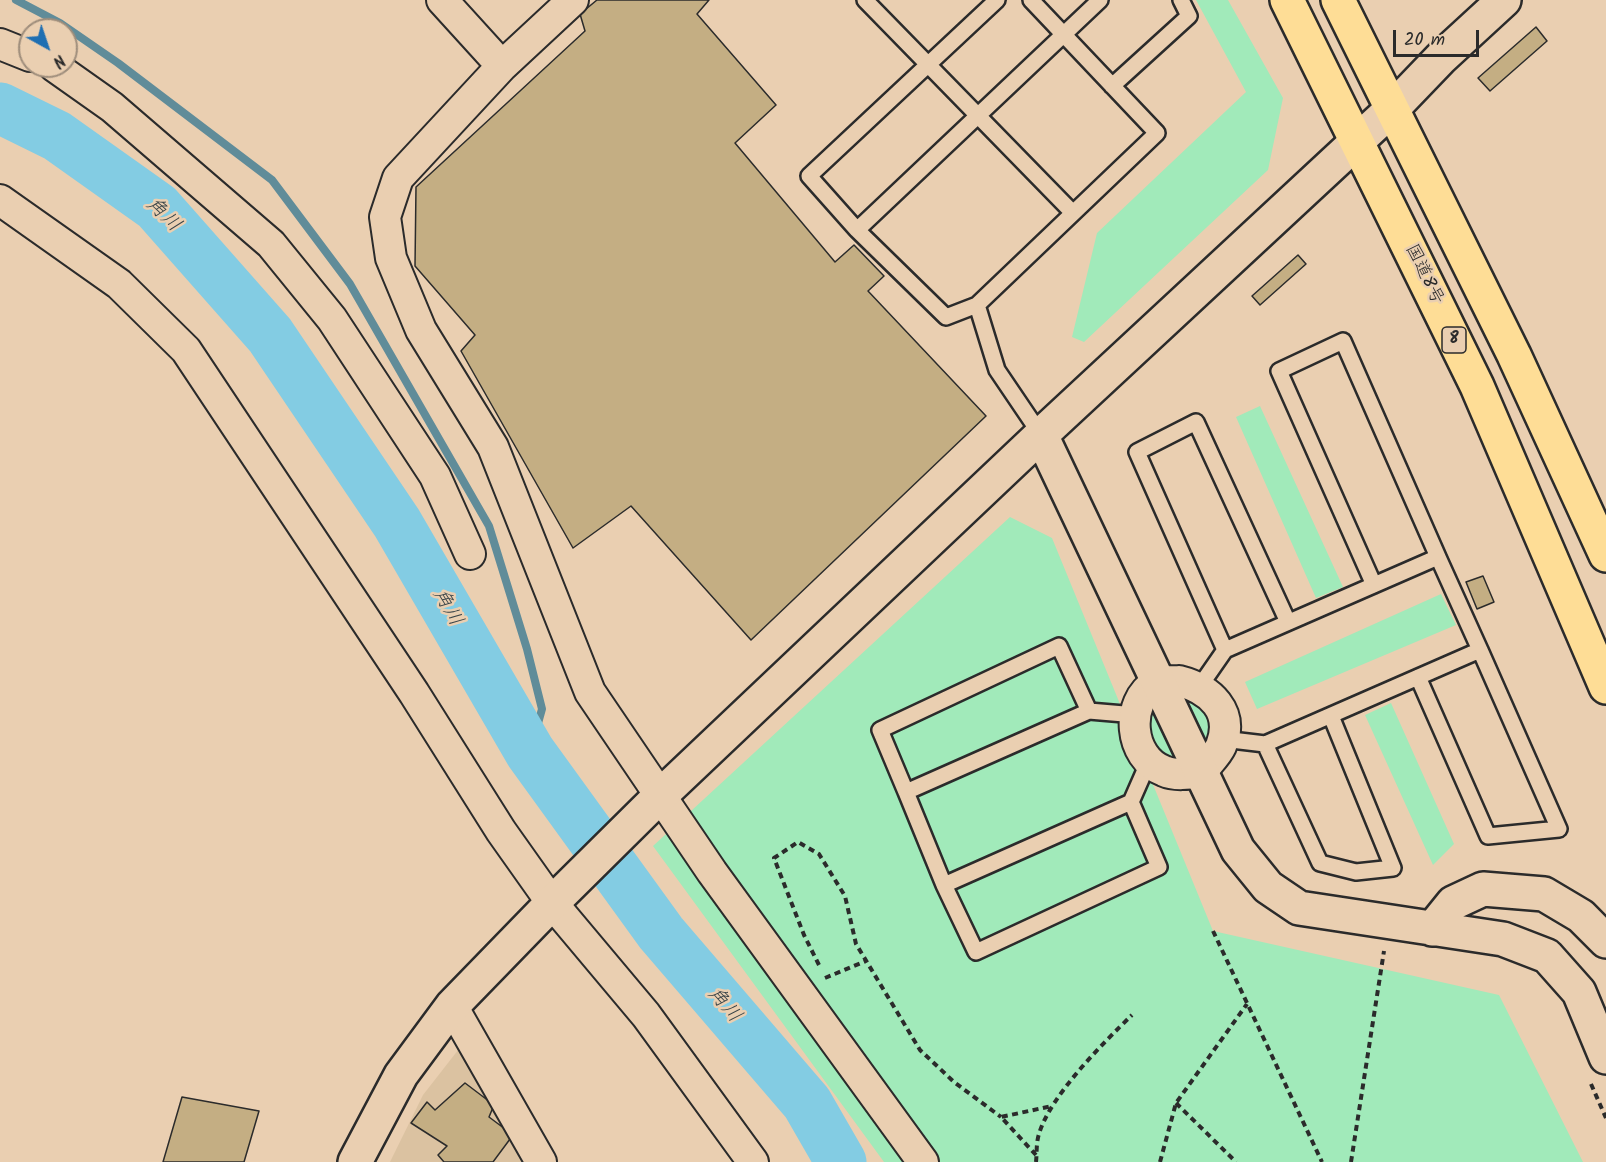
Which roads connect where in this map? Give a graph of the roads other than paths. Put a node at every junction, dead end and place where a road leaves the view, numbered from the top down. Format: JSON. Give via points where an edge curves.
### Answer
{"nodes":[{"id":1,"x":442,"y":0,"type":"edge"},
{"id":2,"x":573,"y":0,"type":"edge"},
{"id":3,"x":887,"y":0,"type":"edge"},
{"id":4,"x":997,"y":0,"type":"edge"},
{"id":5,"x":1031,"y":0,"type":"edge"},
{"id":6,"x":1100,"y":0,"type":"edge"},
{"id":7,"x":1181,"y":0,"type":"edge"},
{"id":8,"x":1287,"y":0,"type":"edge"},
{"id":9,"x":1338,"y":0,"type":"edge"},
{"id":10,"x":1504,"y":0,"type":"edge"},
{"id":11,"x":870,"y":5,"type":"edge"},
{"id":12,"x":1064,"y":34,"type":"junction"},
{"id":13,"x":0,"y":44,"type":"edge"},
{"id":14,"x":18,"y":51,"type":"edge"},
{"id":15,"x":929,"y":65,"type":"junction"},
{"id":16,"x":502,"y":66,"type":"junction"},
{"id":17,"x":71,"y":78,"type":"edge"},
{"id":18,"x":1112,"y":86,"type":"junction"},
{"id":19,"x":1393,"y":108,"type":"junction"},
{"id":20,"x":978,"y":116,"type":"junction"},
{"id":21,"x":1356,"y":140,"type":"junction"},
{"id":22,"x":0,"y":200,"type":"edge"},
{"id":23,"x":1073,"y":213,"type":"junction"},
{"id":24,"x":857,"y":230,"type":"junction"},
{"id":25,"x":977,"y":305,"type":"junction"},
{"id":26,"x":1041,"y":435,"type":"junction"},
{"id":27,"x":470,"y":555,"type":"dead end"},
{"id":28,"x":1606,"y":555,"type":"edge"},
{"id":29,"x":1438,"y":557,"type":"junction"},
{"id":30,"x":1374,"y":585,"type":"junction"},
{"id":31,"x":1288,"y":622,"type":"junction"},
{"id":32,"x":1226,"y":650,"type":"junction"},
{"id":33,"x":1480,"y":650,"type":"junction"},
{"id":34,"x":1418,"y":677,"type":"junction"},
{"id":35,"x":1158,"y":682,"type":"junction"},
{"id":36,"x":1200,"y":686,"type":"junction"},
{"id":37,"x":1606,"y":687,"type":"edge"},
{"id":38,"x":1089,"y":711,"type":"junction"},
{"id":39,"x":1136,"y":715,"type":"junction"},
{"id":40,"x":1330,"y":716,"type":"junction"},
{"id":41,"x":1223,"y":739,"type":"junction"},
{"id":42,"x":1265,"y":744,"type":"junction"},
{"id":43,"x":1149,"y":761,"type":"junction"},
{"id":44,"x":1200,"y":772,"type":"junction"},
{"id":45,"x":906,"y":792,"type":"junction"},
{"id":46,"x":660,"y":796,"type":"junction"},
{"id":47,"x":1131,"y":802,"type":"junction"},
{"id":48,"x":944,"y":885,"type":"junction"},
{"id":49,"x":556,"y":899,"type":"junction"},
{"id":50,"x":1432,"y":929,"type":"junction"},
{"id":51,"x":1606,"y":941,"type":"edge"},
{"id":52,"x":452,"y":1006,"type":"junction"},
{"id":53,"x":1606,"y":1058,"type":"edge"},
{"id":54,"x":355,"y":1162,"type":"edge"},
{"id":55,"x":541,"y":1162,"type":"edge"},
{"id":56,"x":753,"y":1162,"type":"edge"},
{"id":57,"x":923,"y":1162,"type":"edge"}],
"edges":[{"from":1,"to":16,"type":"street"},
{"from":2,"to":16,"type":"street"},
{"from":3,"to":11,"type":"lane"},
{"from":4,"to":15,"type":"lane"},
{"from":5,"to":12,"type":"lane"},
{"from":6,"to":12,"type":"lane"},
{"from":7,"to":18,"type":"lane","via":[[1189,16]]},
{"from":8,"to":21,"type":"highway","name":"国道8号","number":"8"},
{"from":9,"to":19,"type":"highway"},
{"from":10,"to":19,"type":"street"},
{"from":11,"to":15,"type":"lane"},
{"from":12,"to":18,"type":"lane"},
{"from":12,"to":20,"type":"lane"},
{"from":13,"to":14,"type":"street"},
{"from":15,"to":20,"type":"lane"},
{"from":15,"to":24,"type":"lane","via":[[809,176]]},
{"from":16,"to":46,"type":"street","via":[[398,178],[385,217],[391,258],[421,330],[493,447],[590,692]]},
{"from":17,"to":27,"type":"street","via":[[112,107],[271,244],[332,319],[435,476]]},
{"from":18,"to":23,"type":"lane","via":[[1157,133]]},
{"from":19,"to":21,"type":"street"},
{"from":19,"to":28,"type":"highway"},
{"from":20,"to":23,"type":"lane"},
{"from":20,"to":24,"type":"lane"},
{"from":21,"to":26,"type":"street"},
{"from":21,"to":37,"type":"highway","name":"国道8号","number":"8","via":[[1477,386]]},
{"from":22,"to":49,"type":"street","via":[[119,284],[186,350],[501,831]]},
{"from":23,"to":25,"type":"lane"},
{"from":24,"to":25,"type":"lane","via":[[946,317]]},
{"from":25,"to":26,"type":"lane","via":[[997,370]]},
{"from":26,"to":35,"type":"street"},
{"from":26,"to":46,"type":"street"},
{"from":29,"to":30,"type":"lane"},
{"from":29,"to":30,"type":"lane","via":[[1343,341],[1279,371]]},
{"from":29,"to":33,"type":"lane"},
{"from":30,"to":31,"type":"lane"},
{"from":31,"to":32,"type":"lane"},
{"from":31,"to":32,"type":"lane","via":[[1196,422],[1137,452]]},
{"from":32,"to":36,"type":"lane"},
{"from":33,"to":34,"type":"lane"},
{"from":33,"to":34,"type":"lane","via":[[1559,829],[1488,836]]},
{"from":34,"to":40,"type":"lane"},
{"from":35,"to":36,"type":"street"},
{"from":35,"to":39,"type":"street","via":[[1144,694]]},
{"from":35,"to":44,"type":"street"},
{"from":36,"to":41,"type":"street","via":[[1221,706],[1226,729]]},
{"from":38,"to":39,"type":"lane"},
{"from":38,"to":45,"type":"lane"},
{"from":38,"to":45,"type":"lane","via":[[1059,646],[879,730]]},
{"from":39,"to":43,"type":"street","via":[[1135,741]]},
{"from":40,"to":42,"type":"lane"},
{"from":40,"to":42,"type":"lane","via":[[1393,868],[1356,872],[1320,863]]},
{"from":41,"to":42,"type":"lane"},
{"from":41,"to":44,"type":"street"},
{"from":43,"to":44,"type":"street","via":[[1163,771]]},
{"from":43,"to":47,"type":"lane"},
{"from":44,"to":50,"type":"street","via":[[1238,850],[1268,887],[1299,908]]},
{"from":45,"to":48,"type":"lane"},
{"from":46,"to":49,"type":"street"},
{"from":46,"to":57,"type":"street"},
{"from":47,"to":48,"type":"lane"},
{"from":47,"to":48,"type":"lane","via":[[1159,867],[976,952]]},
{"from":49,"to":52,"type":"street"},
{"from":49,"to":56,"type":"street"},
{"from":50,"to":51,"type":"street","via":[[1453,903],[1483,889],[1544,894],[1581,916]]},
{"from":50,"to":53,"type":"street","via":[[1503,939],[1547,956],[1579,992]]},
{"from":52,"to":54,"type":"street","via":[[401,1075]]},
{"from":52,"to":55,"type":"street"}]}
